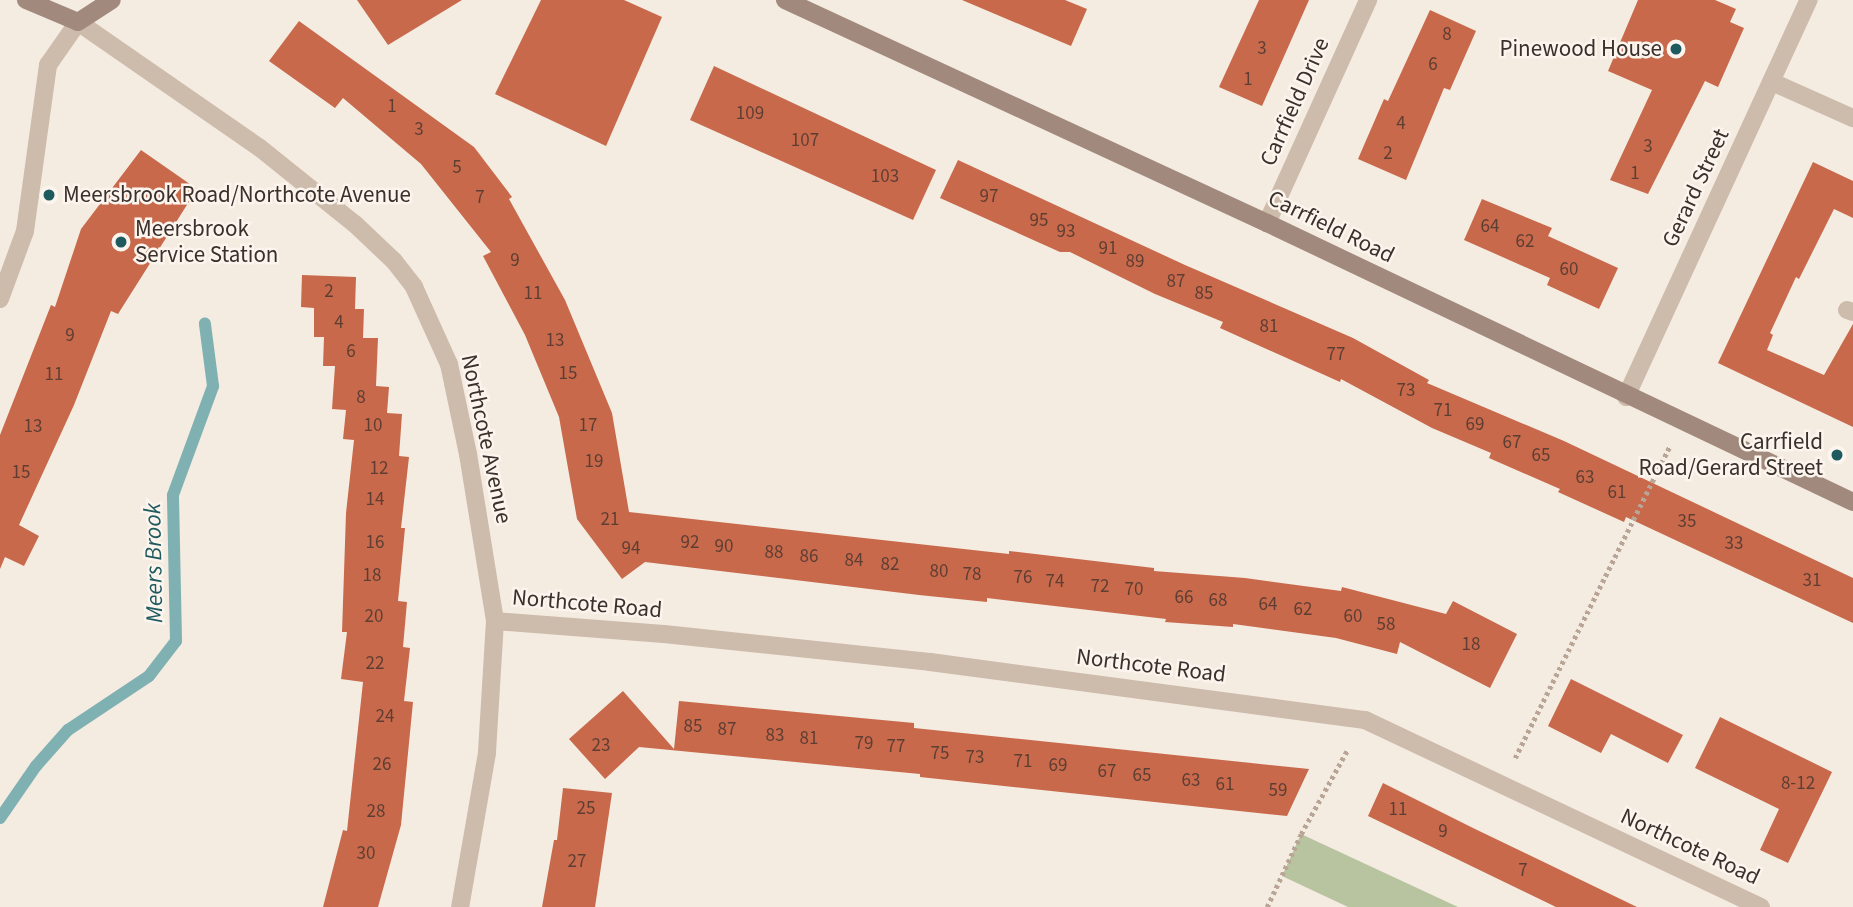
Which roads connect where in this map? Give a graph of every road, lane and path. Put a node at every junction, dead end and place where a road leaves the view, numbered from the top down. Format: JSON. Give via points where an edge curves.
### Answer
{"nodes":[{"id":1,"x":26,"y":0,"type":"edge"},
{"id":2,"x":111,"y":0,"type":"edge"},
{"id":3,"x":785,"y":0,"type":"edge"},
{"id":4,"x":1368,"y":0,"type":"edge"},
{"id":5,"x":1809,"y":0,"type":"edge"},
{"id":6,"x":78,"y":22,"type":"junction"},
{"id":7,"x":1772,"y":82,"type":"junction"},
{"id":8,"x":1853,"y":118,"type":"edge"},
{"id":9,"x":1267,"y":223,"type":"junction"},
{"id":10,"x":0,"y":299,"type":"edge"},
{"id":11,"x":1626,"y":397,"type":"junction"},
{"id":12,"x":1682,"y":423,"type":"junction"},
{"id":13,"x":1853,"y":502,"type":"edge"},
{"id":14,"x":495,"y":621,"type":"junction"},
{"id":15,"x":1365,"y":720,"type":"junction"},
{"id":16,"x":1501,"y":787,"type":"junction"},
{"id":17,"x":460,"y":907,"type":"edge"},
{"id":18,"x":1268,"y":907,"type":"edge"},
{"id":19,"x":1762,"y":907,"type":"edge"}],
"edges":[{"from":1,"to":6,"type":"street"},
{"from":2,"to":6,"type":"street"},
{"from":3,"to":9,"type":"street","name":"Carrfield Road"},
{"from":4,"to":9,"type":"street","name":"Carrfield Drive"},
{"from":5,"to":7,"type":"street","name":"Gerard Street"},
{"from":6,"to":10,"type":"street","via":[[48,65],[25,231]]},
{"from":6,"to":14,"type":"street","name":"Northcote Avenue","via":[[260,148],[356,225],[414,287],[449,364]]},
{"from":7,"to":8,"type":"street"},
{"from":7,"to":11,"type":"street","name":"Gerard Street"},
{"from":9,"to":11,"type":"street","name":"Carrfield Road"},
{"from":11,"to":12,"type":"street","name":"Carrfield Road"},
{"from":12,"to":13,"type":"street","name":"Carrfield Road"},
{"from":12,"to":16,"type":"path"},
{"from":14,"to":15,"type":"street","name":"Northcote Road","via":[[930,662]]},
{"from":14,"to":17,"type":"street","name":"Northcote Avenue","via":[[487,753]]},
{"from":15,"to":16,"type":"street","name":"Northcote Road"},
{"from":15,"to":18,"type":"path","via":[[1301,834]]},
{"from":16,"to":19,"type":"street","name":"Northcote Road"}]}
